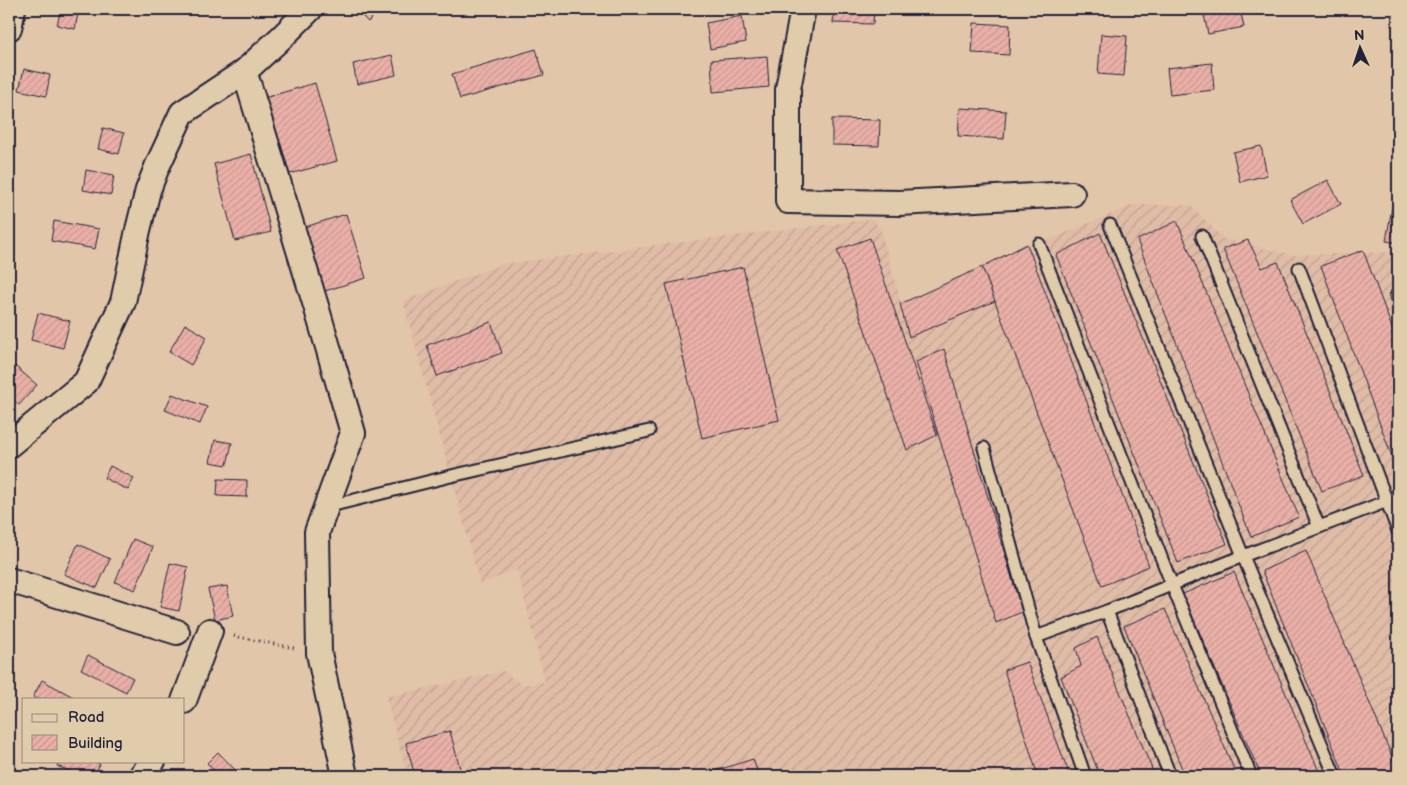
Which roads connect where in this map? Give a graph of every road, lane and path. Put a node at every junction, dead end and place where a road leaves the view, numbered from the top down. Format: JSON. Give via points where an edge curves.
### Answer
{"nodes":[{"id":1,"x":13,"y":9,"type":"edge"},
{"id":2,"x":310,"y":9,"type":"edge"},
{"id":3,"x":803,"y":9,"type":"edge"},
{"id":4,"x":9,"y":28,"type":"edge"},
{"id":5,"x":244,"y":72,"type":"junction"},
{"id":6,"x":1072,"y":194,"type":"dead end"},
{"id":7,"x":1110,"y":225,"type":"dead end"},
{"id":8,"x":1202,"y":236,"type":"dead end"},
{"id":9,"x":1039,"y":244,"type":"dead end"},
{"id":10,"x":1299,"y":268,"type":"dead end"},
{"id":11,"x":649,"y":431,"type":"dead end"},
{"id":12,"x":9,"y":444,"type":"edge"},
{"id":13,"x":984,"y":448,"type":"dead end"},
{"id":14,"x":1393,"y":499,"type":"edge"},
{"id":15,"x":326,"y":508,"type":"junction"},
{"id":16,"x":1319,"y":527,"type":"junction"},
{"id":17,"x":1398,"y":531,"type":"edge"},
{"id":18,"x":1243,"y":556,"type":"junction"},
{"id":19,"x":9,"y":580,"type":"edge"},
{"id":20,"x":1172,"y":585,"type":"junction"},
{"id":21,"x":1106,"y":611,"type":"junction"},
{"id":22,"x":210,"y":631,"type":"joint"},
{"id":23,"x":176,"y":632,"type":"dead end"},
{"id":24,"x":1036,"y":637,"type":"junction"},
{"id":25,"x":319,"y":653,"type":"junction"},
{"id":26,"x":185,"y":698,"type":"edge"},
{"id":27,"x":152,"y":762,"type":"edge"},
{"id":28,"x":141,"y":776,"type":"edge"},
{"id":29,"x":345,"y":776,"type":"edge"},
{"id":30,"x":1085,"y":776,"type":"edge"},
{"id":31,"x":1170,"y":776,"type":"edge"},
{"id":32,"x":1251,"y":776,"type":"edge"},
{"id":33,"x":1335,"y":776,"type":"edge"}],
"edges":[{"from":1,"to":4,"type":"street"},
{"from":2,"to":5,"type":"street"},
{"from":3,"to":6,"type":"street","via":[[788,89],[788,201],[899,203]]},
{"from":5,"to":12,"type":"street","via":[[182,113],[148,190],[123,302],[86,382]]},
{"from":5,"to":15,"type":"street","via":[[353,433]]},
{"from":7,"to":18,"type":"lane"},
{"from":8,"to":16,"type":"lane"},
{"from":9,"to":20,"type":"lane"},
{"from":10,"to":14,"type":"lane"},
{"from":11,"to":15,"type":"lane"},
{"from":13,"to":24,"type":"lane"},
{"from":14,"to":16,"type":"lane"},
{"from":14,"to":17,"type":"lane"},
{"from":15,"to":25,"type":"street","via":[[317,532]]},
{"from":16,"to":18,"type":"lane"},
{"from":18,"to":20,"type":"lane"},
{"from":18,"to":33,"type":"lane"},
{"from":19,"to":23,"type":"street"},
{"from":20,"to":21,"type":"lane"},
{"from":20,"to":32,"type":"lane"},
{"from":21,"to":24,"type":"lane"},
{"from":21,"to":31,"type":"lane"},
{"from":22,"to":25,"type":"path"},
{"from":22,"to":26,"type":"street"},
{"from":24,"to":30,"type":"lane"},
{"from":25,"to":29,"type":"street"},
{"from":27,"to":28,"type":"street"}]}
